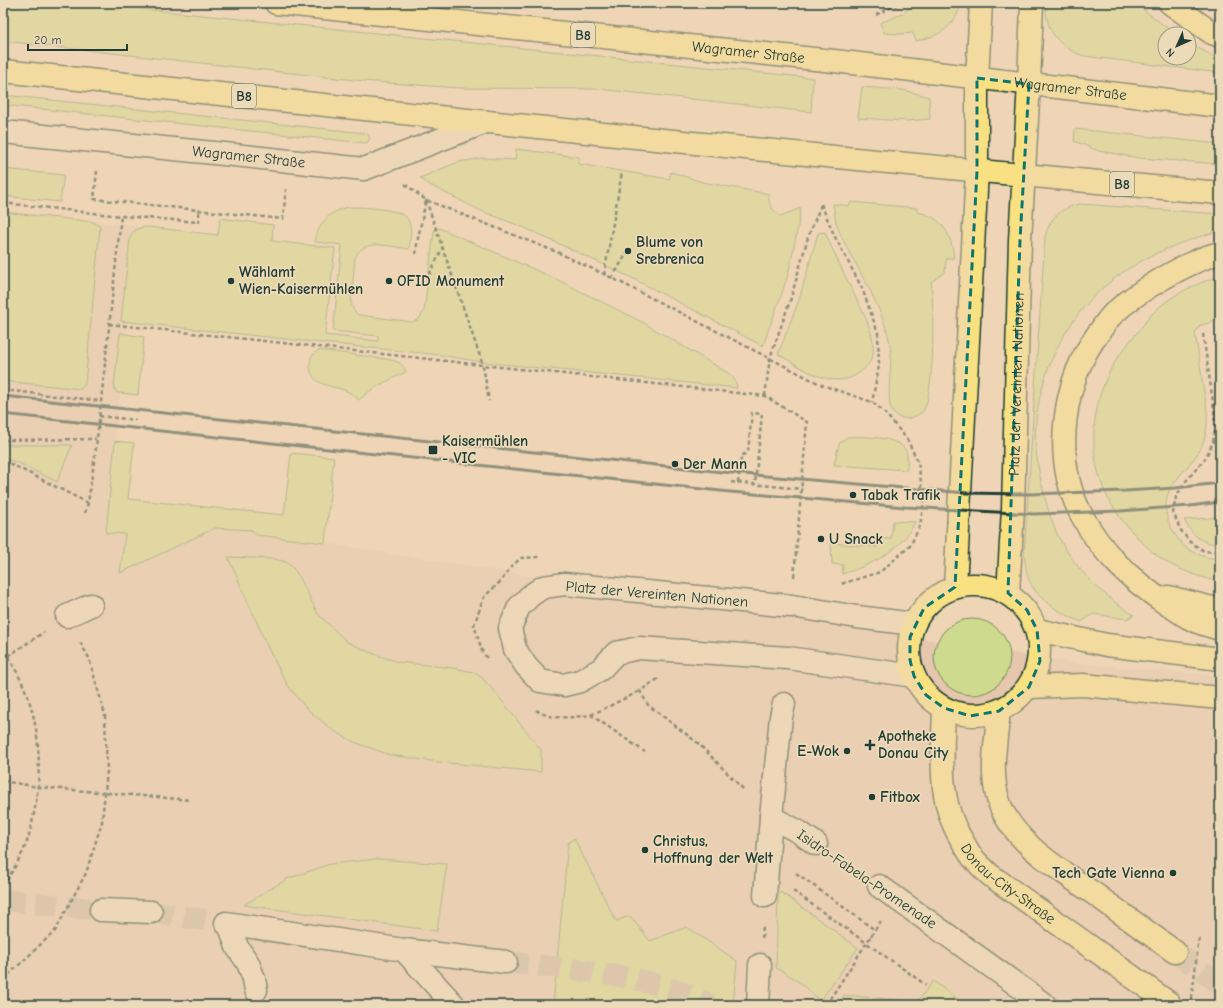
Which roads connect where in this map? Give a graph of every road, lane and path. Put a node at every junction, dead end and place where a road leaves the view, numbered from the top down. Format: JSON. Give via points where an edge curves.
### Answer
{"nodes":[{"id":1,"x":276,"y":3,"type":"edge"},
{"id":2,"x":852,"y":3,"type":"edge"},
{"id":3,"x":900,"y":3,"type":"edge"},
{"id":4,"x":981,"y":3,"type":"edge"},
{"id":5,"x":1032,"y":3,"type":"edge"},
{"id":6,"x":1170,"y":3,"type":"edge"},
{"id":7,"x":851,"y":7,"type":"dead end"},
{"id":8,"x":876,"y":15,"type":"dead end"},
{"id":9,"x":1220,"y":36,"type":"edge"},
{"id":10,"x":3,"y":71,"type":"edge"},
{"id":11,"x":977,"y":78,"type":"junction"},
{"id":12,"x":1029,"y":84,"type":"junction"},
{"id":13,"x":1220,"y":106,"type":"edge"},
{"id":14,"x":486,"y":122,"type":"junction"},
{"id":15,"x":3,"y":132,"type":"edge"},
{"id":16,"x":97,"y":171,"type":"dead end"},
{"id":17,"x":977,"y":171,"type":"junction"},
{"id":18,"x":622,"y":172,"type":"dead end"},
{"id":19,"x":1024,"y":176,"type":"junction"},
{"id":20,"x":402,"y":182,"type":"dead end"},
{"id":21,"x":283,"y":184,"type":"dead end"},
{"id":22,"x":1220,"y":193,"type":"edge"},
{"id":23,"x":426,"y":200,"type":"junction"},
{"id":24,"x":3,"y":203,"type":"edge"},
{"id":25,"x":199,"y":210,"type":"junction"},
{"id":26,"x":121,"y":216,"type":"junction"},
{"id":27,"x":443,"y":247,"type":"junction"},
{"id":28,"x":628,"y":250,"type":"dead end"},
{"id":29,"x":1220,"y":253,"type":"edge"},
{"id":30,"x":416,"y":254,"type":"dead end"},
{"id":31,"x":604,"y":275,"type":"junction"},
{"id":32,"x":612,"y":278,"type":"junction"},
{"id":33,"x":423,"y":287,"type":"dead end"},
{"id":34,"x":109,"y":324,"type":"junction"},
{"id":35,"x":1203,"y":334,"type":"dead end"},
{"id":36,"x":770,"y":358,"type":"junction"},
{"id":37,"x":483,"y":365,"type":"junction"},
{"id":38,"x":3,"y":390,"type":"edge"},
{"id":39,"x":765,"y":396,"type":"junction"},
{"id":40,"x":101,"y":401,"type":"junction"},
{"id":41,"x":489,"y":401,"type":"dead end"},
{"id":42,"x":872,"y":402,"type":"junction"},
{"id":43,"x":99,"y":416,"type":"junction"},
{"id":44,"x":136,"y":420,"type":"dead end"},
{"id":45,"x":96,"y":438,"type":"junction"},
{"id":46,"x":3,"y":440,"type":"edge"},
{"id":47,"x":1220,"y":441,"type":"edge"},
{"id":48,"x":1213,"y":442,"type":"junction"},
{"id":49,"x":3,"y":462,"type":"edge"},
{"id":50,"x":731,"y":482,"type":"dead end"},
{"id":51,"x":738,"y":483,"type":"junction"},
{"id":52,"x":755,"y":484,"type":"junction"},
{"id":53,"x":802,"y":489,"type":"junction"},
{"id":54,"x":88,"y":503,"type":"junction"},
{"id":55,"x":85,"y":513,"type":"dead end"},
{"id":56,"x":1220,"y":552,"type":"edge"},
{"id":57,"x":794,"y":577,"type":"dead end"},
{"id":58,"x":836,"y":586,"type":"dead end"},
{"id":59,"x":955,"y":587,"type":"junction"},
{"id":60,"x":1008,"y":593,"type":"junction"},
{"id":61,"x":1150,"y":593,"type":"junction"},
{"id":62,"x":91,"y":605,"type":"dead end"},
{"id":63,"x":1220,"y":610,"type":"edge"},
{"id":64,"x":67,"y":616,"type":"junction"},
{"id":65,"x":914,"y":624,"type":"junction"},
{"id":66,"x":1220,"y":629,"type":"edge"},
{"id":67,"x":1037,"y":630,"type":"junction"},
{"id":68,"x":8,"y":656,"type":"junction"},
{"id":69,"x":3,"y":659,"type":"edge"},
{"id":70,"x":1220,"y":659,"type":"edge"},
{"id":71,"x":662,"y":676,"type":"dead end"},
{"id":72,"x":914,"y":676,"type":"junction"},
{"id":73,"x":1029,"y":687,"type":"junction"},
{"id":74,"x":640,"y":691,"type":"junction"},
{"id":75,"x":1220,"y":698,"type":"edge"},
{"id":76,"x":784,"y":704,"type":"dead end"},
{"id":77,"x":944,"y":708,"type":"junction"},
{"id":78,"x":999,"y":711,"type":"junction"},
{"id":79,"x":591,"y":715,"type":"dead end"},
{"id":80,"x":3,"y":781,"type":"edge"},
{"id":81,"x":38,"y":787,"type":"junction"},
{"id":82,"x":105,"y":792,"type":"junction"},
{"id":83,"x":191,"y":800,"type":"dead end"},
{"id":84,"x":771,"y":817,"type":"junction"},
{"id":85,"x":816,"y":844,"type":"joint"},
{"id":86,"x":794,"y":871,"type":"dead end"},
{"id":87,"x":879,"y":886,"type":"joint"},
{"id":88,"x":3,"y":887,"type":"edge"},
{"id":89,"x":792,"y":890,"type":"dead end"},
{"id":90,"x":766,"y":896,"type":"joint"},
{"id":91,"x":101,"y":910,"type":"tunnel mouth"},
{"id":92,"x":151,"y":912,"type":"tunnel mouth"},
{"id":93,"x":1199,"y":937,"type":"dead end"},
{"id":94,"x":404,"y":950,"type":"junction"},
{"id":95,"x":1175,"y":952,"type":"tunnel mouth"},
{"id":96,"x":506,"y":962,"type":"tunnel mouth"},
{"id":97,"x":760,"y":965,"type":"joint"},
{"id":98,"x":3,"y":980,"type":"edge"},
{"id":99,"x":926,"y":985,"type":"dead end"},
{"id":100,"x":256,"y":990,"type":"dead end"},
{"id":101,"x":1169,"y":1003,"type":"dead end"},
{"id":102,"x":453,"y":1004,"type":"dead end"},
{"id":103,"x":758,"y":1005,"type":"edge"},
{"id":104,"x":826,"y":1005,"type":"edge"},
{"id":105,"x":1045,"y":1005,"type":"edge"},
{"id":106,"x":1191,"y":1005,"type":"edge"}],
"edges":[{"from":1,"to":11,"type":"main road","name":"Wagramer Straße","number":"B8"},
{"from":2,"to":7,"type":"path"},
{"from":3,"to":8,"type":"path"},
{"from":4,"to":11,"type":"main road"},
{"from":5,"to":12,"type":"main road","name":"Platz der Vereinten Nationen"},
{"from":6,"to":9,"type":"main road"},
{"from":10,"to":14,"type":"main road","name":"Wagramer Straße","number":"B8"},
{"from":11,"to":12,"type":"main road","name":"Wagramer Straße","number":"B8"},
{"from":11,"to":17,"type":"main road"},
{"from":12,"to":13,"type":"main road","name":"Wagramer Straße","number":"B8"},
{"from":12,"to":19,"type":"main road","name":"Platz der Vereinten Nationen"},
{"from":14,"to":15,"type":"street","name":"Wagramer Straße","via":[[364,169]]},
{"from":14,"to":17,"type":"main road","name":"Wagramer Straße","number":"B8"},
{"from":16,"to":25,"type":"path","via":[[94,200]]},
{"from":17,"to":19,"type":"main road","name":"Wagramer Straße","number":"B8"},
{"from":17,"to":59,"type":"main road"},
{"from":18,"to":31,"type":"path"},
{"from":19,"to":22,"type":"main road","name":"Wagramer Straße","number":"B8"},
{"from":19,"to":60,"type":"main road","name":"Platz der Vereinten Nationen"},
{"from":20,"to":23,"type":"path"},
{"from":21,"to":25,"type":"path","via":[[286,189],[283,219]]},
{"from":23,"to":27,"type":"path"},
{"from":23,"to":30,"type":"path"},
{"from":23,"to":31,"type":"path","via":[[559,253]]},
{"from":24,"to":26,"type":"path"},
{"from":25,"to":26,"type":"path","via":[[199,222]]},
{"from":26,"to":34,"type":"path"},
{"from":27,"to":33,"type":"path"},
{"from":27,"to":37,"type":"path"},
{"from":28,"to":32,"type":"path"},
{"from":29,"to":61,"type":"main road","via":[[1182,267],[1142,290],[1112,315],[1091,342],[1076,375],[1067,405],[1064,437],[1067,474],[1079,511],[1097,540],[1122,570]]},
{"from":31,"to":32,"type":"path"},
{"from":32,"to":36,"type":"path"},
{"from":34,"to":37,"type":"path"},
{"from":34,"to":40,"type":"path"},
{"from":35,"to":48,"type":"path","via":[[1214,409]]},
{"from":36,"to":39,"type":"path"},
{"from":36,"to":42,"type":"path","via":[[822,385]]},
{"from":36,"to":42,"type":"path","via":[[821,204],[862,288],[878,333],[879,366]]},
{"from":37,"to":39,"type":"path"},
{"from":37,"to":41,"type":"path"},
{"from":38,"to":40,"type":"path"},
{"from":39,"to":53,"type":"path","via":[[807,422]]},
{"from":40,"to":43,"type":"path"},
{"from":42,"to":58,"type":"path","via":[[907,439],[918,462],[924,502],[920,526],[910,546],[880,572]]},
{"from":43,"to":44,"type":"path"},
{"from":43,"to":45,"type":"path"},
{"from":45,"to":46,"type":"path"},
{"from":45,"to":54,"type":"path"},
{"from":47,"to":48,"type":"path"},
{"from":48,"to":56,"type":"path","via":[[1205,459],[1176,497],[1174,512],[1180,530],[1190,542],[1204,551]]},
{"from":49,"to":54,"type":"path"},
{"from":50,"to":51,"type":"path"},
{"from":51,"to":52,"type":"path"},
{"from":51,"to":52,"type":"path","via":[[741,457],[748,451],[752,414],[762,414]]},
{"from":52,"to":53,"type":"path"},
{"from":53,"to":57,"type":"path"},
{"from":54,"to":55,"type":"path"},
{"from":59,"to":60,"type":"main road","via":[[979,584]]},
{"from":59,"to":65,"type":"main road","via":[[934,598]]},
{"from":60,"to":67,"type":"main road","via":[[1027,610]]},
{"from":61,"to":63,"type":"main road"},
{"from":61,"to":66,"type":"main road","via":[[1192,620]]},
{"from":62,"to":64,"type":"street"},
{"from":64,"to":68,"type":"path"},
{"from":64,"to":82,"type":"path","via":[[88,658],[105,715]]},
{"from":65,"to":72,"type":"main road","via":[[910,637],[910,660]]},
{"from":65,"to":72,"type":"street","name":"Platz der Vereinten Nationen","via":[[792,606],[565,584],[543,587],[530,596],[519,607],[510,628],[515,649],[540,681],[564,685],[580,681],[601,669],[616,653],[639,648],[788,658]]},
{"from":67,"to":70,"type":"main road","via":[[1107,645]]},
{"from":67,"to":73,"type":"main road","via":[[1040,661]]},
{"from":68,"to":69,"type":"path"},
{"from":68,"to":81,"type":"path","via":[[29,700],[39,747]]},
{"from":71,"to":74,"type":"path"},
{"from":72,"to":77,"type":"main road","via":[[926,695]]},
{"from":73,"to":75,"type":"main road","via":[[1083,685]]},
{"from":73,"to":78,"type":"main road"},
{"from":74,"to":79,"type":"path"},
{"from":74,"to":84,"type":"path","via":[[648,705],[698,743]]},
{"from":76,"to":84,"type":"street"},
{"from":77,"to":78,"type":"main road","via":[[970,716]]},
{"from":77,"to":101,"type":"main road","name":"Donau-City-Straße","via":[[944,797],[950,818],[972,857],[990,875]]},
{"from":78,"to":95,"type":"main road","via":[[995,787],[999,802],[1011,824],[1048,862]]},
{"from":80,"to":81,"type":"path"},
{"from":81,"to":82,"type":"path"},
{"from":81,"to":88,"type":"path","via":[[29,836]]},
{"from":82,"to":83,"type":"path"},
{"from":82,"to":98,"type":"path","via":[[102,822],[86,873],[55,931]]},
{"from":84,"to":85,"type":"street","name":"Isidro-Fabela-Promenade"},
{"from":84,"to":90,"type":"street"},
{"from":85,"to":87,"type":"path","name":"Isidro-Fabela-Promenade"},
{"from":86,"to":104,"type":"path","bridge":true,"via":[[875,930]]},
{"from":87,"to":105,"type":"street","name":"Isidro-Fabela-Promenade"},
{"from":89,"to":99,"type":"path"},
{"from":90,"to":97,"type":"path"},
{"from":91,"to":92,"type":"street"},
{"from":93,"to":106,"type":"path","bridge":true},
{"from":94,"to":96,"type":"street"},
{"from":94,"to":100,"type":"street","via":[[227,924],[237,947],[248,963]]},
{"from":94,"to":102,"type":"street"},
{"from":97,"to":103,"type":"street"}]}
